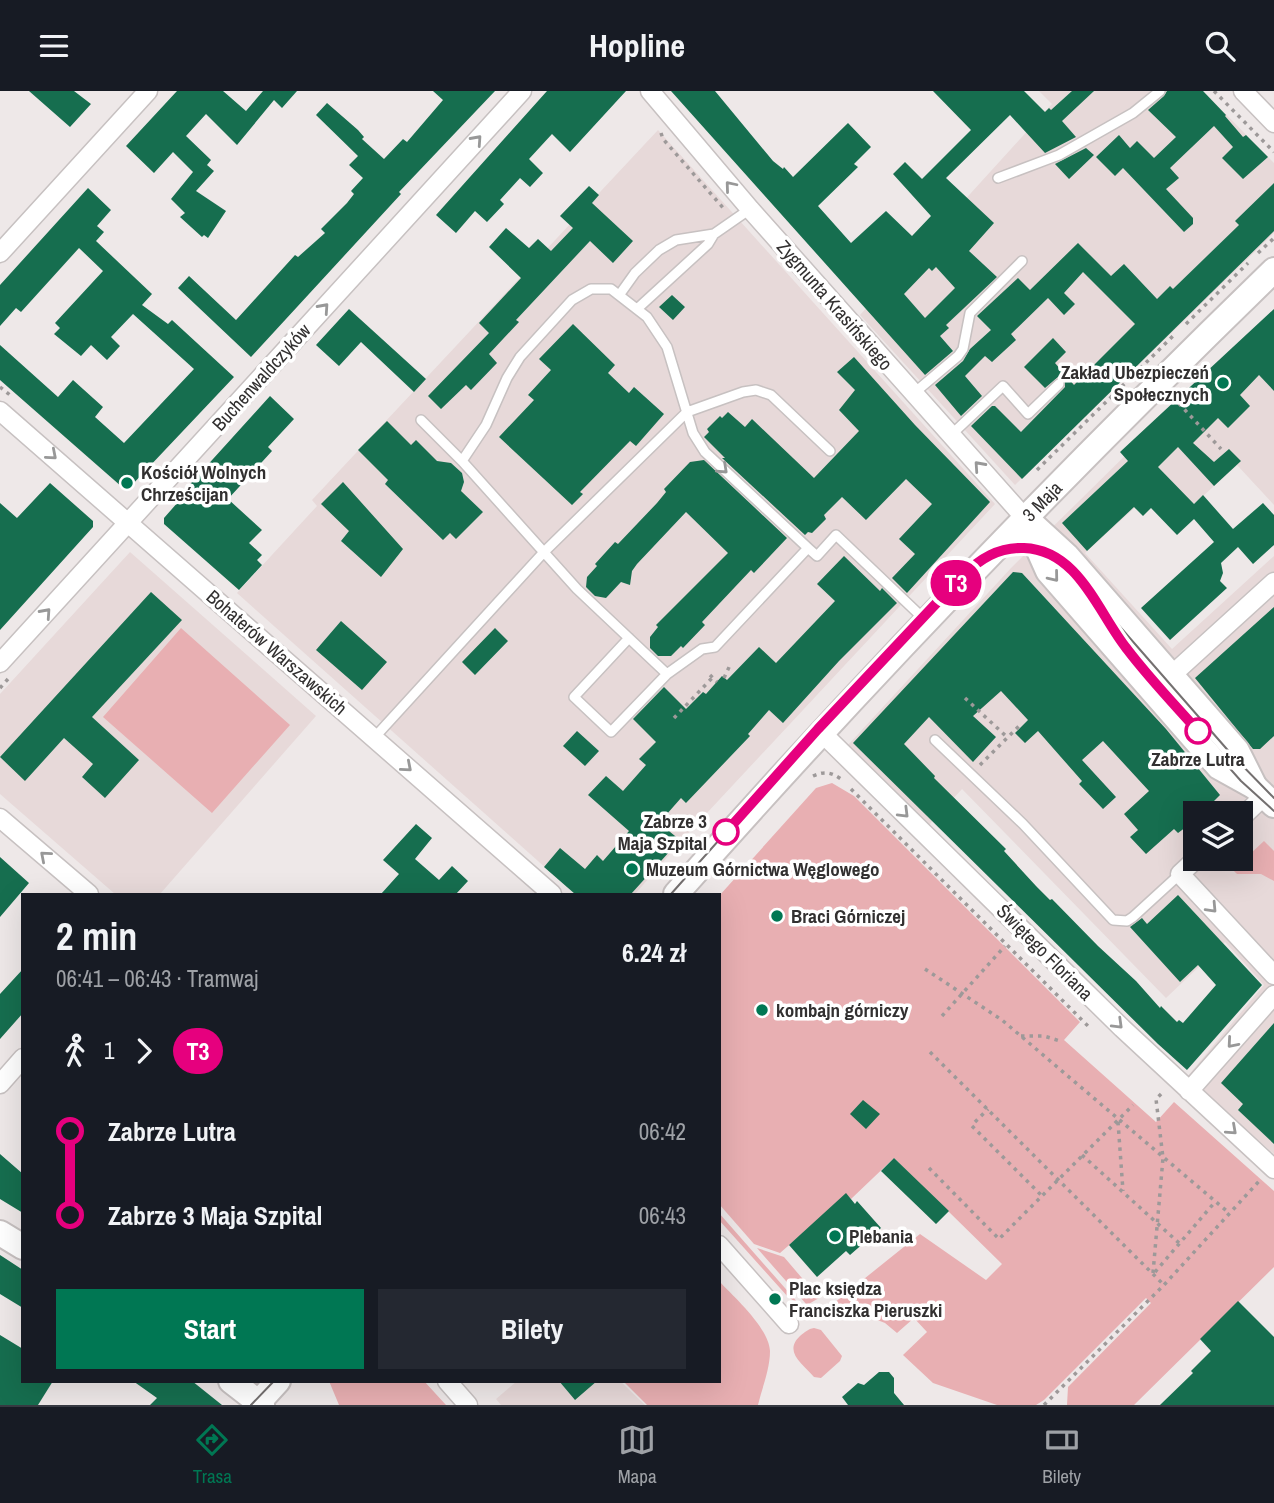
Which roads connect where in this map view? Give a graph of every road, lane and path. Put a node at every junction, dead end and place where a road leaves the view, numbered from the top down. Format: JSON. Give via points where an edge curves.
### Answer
{"nodes":[{"id":1,"x":148,"y":91,"type":"edge"},
{"id":2,"x":522,"y":91,"type":"edge"},
{"id":3,"x":650,"y":91,"type":"edge"},
{"id":4,"x":1160,"y":91,"type":"edge"},
{"id":5,"x":1214,"y":91,"type":"edge"},
{"id":6,"x":1242,"y":91,"type":"edge"},
{"id":7,"x":1274,"y":123,"type":"edge"},
{"id":8,"x":1274,"y":152,"type":"edge"},
{"id":9,"x":998,"y":178,"type":"dead end"},
{"id":10,"x":750,"y":209,"type":"junction"},
{"id":11,"x":714,"y":234,"type":"junction"},
{"id":12,"x":1274,"y":238,"type":"edge"},
{"id":13,"x":0,"y":253,"type":"edge"},
{"id":14,"x":1022,"y":261,"type":"dead end"},
{"id":15,"x":1274,"y":270,"type":"edge"},
{"id":16,"x":620,"y":295,"type":"junction"},
{"id":17,"x":637,"y":309,"type":"junction"},
{"id":18,"x":1059,"y":384,"type":"dead end"},
{"id":19,"x":0,"y":387,"type":"edge"},
{"id":20,"x":913,"y":394,"type":"junction"},
{"id":21,"x":1173,"y":397,"type":"dead end"},
{"id":22,"x":5,"y":403,"type":"edge"},
{"id":23,"x":687,"y":412,"type":"junction"},
{"id":24,"x":421,"y":420,"type":"dead end"},
{"id":25,"x":951,"y":435,"type":"junction"},
{"id":26,"x":1221,"y":449,"type":"dead end"},
{"id":27,"x":830,"y":451,"type":"dead end"},
{"id":28,"x":462,"y":461,"type":"junction"},
{"id":29,"x":1037,"y":470,"type":"dead end"},
{"id":30,"x":1024,"y":517,"type":"junction"},
{"id":31,"x":129,"y":521,"type":"junction"},
{"id":32,"x":808,"y":548,"type":"junction"},
{"id":33,"x":544,"y":552,"type":"junction"},
{"id":34,"x":1274,"y":582,"type":"edge"},
{"id":35,"x":926,"y":620,"type":"junction"},
{"id":36,"x":629,"y":638,"type":"junction"},
{"id":37,"x":731,"y":663,"type":"dead end"},
{"id":38,"x":5,"y":671,"type":"edge"},
{"id":39,"x":667,"y":674,"type":"junction"},
{"id":40,"x":1171,"y":675,"type":"junction"},
{"id":41,"x":724,"y":678,"type":"dead end"},
{"id":42,"x":717,"y":682,"type":"dead end"},
{"id":43,"x":0,"y":688,"type":"edge"},
{"id":44,"x":1153,"y":692,"type":"junction"},
{"id":45,"x":965,"y":698,"type":"dead end"},
{"id":46,"x":674,"y":718,"type":"dead end"},
{"id":47,"x":1020,"y":725,"type":"dead end"},
{"id":48,"x":821,"y":731,"type":"junction"},
{"id":49,"x":374,"y":738,"type":"junction"},
{"id":50,"x":1008,"y":738,"type":"junction"},
{"id":51,"x":935,"y":740,"type":"dead end"},
{"id":52,"x":971,"y":774,"type":"junction"},
{"id":53,"x":841,"y":779,"type":"dead end"},
{"id":54,"x":807,"y":781,"type":"dead end"},
{"id":55,"x":851,"y":789,"type":"dead end"},
{"id":56,"x":1264,"y":796,"type":"edge"},
{"id":57,"x":0,"y":818,"type":"edge"},
{"id":58,"x":1183,"y":871,"type":"edge"},
{"id":59,"x":1180,"y":874,"type":"junction"},
{"id":60,"x":88,"y":893,"type":"edge"},
{"id":61,"x":551,"y":893,"type":"edge"},
{"id":62,"x":677,"y":893,"type":"edge"},
{"id":63,"x":1005,"y":946,"type":"junction"},
{"id":64,"x":925,"y":969,"type":"dead end"},
{"id":65,"x":1274,"y":975,"type":"edge"},
{"id":66,"x":963,"y":994,"type":"junction"},
{"id":67,"x":1274,"y":995,"type":"edge"},
{"id":68,"x":942,"y":1016,"type":"dead end"},
{"id":69,"x":1088,"y":1026,"type":"dead end"},
{"id":70,"x":1020,"y":1036,"type":"junction"},
{"id":71,"x":1060,"y":1041,"type":"dead end"},
{"id":72,"x":930,"y":1052,"type":"dead end"},
{"id":73,"x":21,"y":1060,"type":"edge"},
{"id":74,"x":1176,"y":1079,"type":"junction"},
{"id":75,"x":0,"y":1084,"type":"edge"},
{"id":76,"x":1189,"y":1091,"type":"junction"},
{"id":77,"x":1133,"y":1105,"type":"dead end"},
{"id":78,"x":988,"y":1109,"type":"junction"},
{"id":79,"x":1118,"y":1120,"type":"junction"},
{"id":80,"x":1082,"y":1155,"type":"junction"},
{"id":81,"x":1163,"y":1158,"type":"junction"},
{"id":82,"x":929,"y":1168,"type":"dead end"},
{"id":83,"x":1273,"y":1168,"type":"edge"},
{"id":84,"x":1058,"y":1179,"type":"junction"},
{"id":85,"x":1124,"y":1193,"type":"junction"},
{"id":86,"x":1042,"y":1196,"type":"junction"},
{"id":87,"x":1215,"y":1202,"type":"junction"},
{"id":88,"x":1229,"y":1213,"type":"junction"},
{"id":89,"x":1158,"y":1224,"type":"junction"},
{"id":90,"x":0,"y":1233,"type":"edge"},
{"id":91,"x":1179,"y":1243,"type":"junction"},
{"id":92,"x":21,"y":1246,"type":"edge"},
{"id":93,"x":721,"y":1247,"type":"edge"},
{"id":94,"x":1153,"y":1273,"type":"junction"},
{"id":95,"x":1164,"y":1285,"type":"junction"},
{"id":96,"x":789,"y":1324,"type":"dead end"},
{"id":97,"x":233,"y":1383,"type":"edge"},
{"id":98,"x":276,"y":1383,"type":"edge"},
{"id":99,"x":449,"y":1383,"type":"edge"},
{"id":100,"x":259,"y":1404,"type":"edge"},
{"id":101,"x":468,"y":1405,"type":"edge"},
{"id":102,"x":1044,"y":1405,"type":"edge"}],
"edges":[{"from":1,"to":13,"type":"street"},
{"from":31,"to":2,"type":"street","name":"Buchenwaldczyków","one_way":true},
{"from":10,"to":3,"type":"street","name":"Zygmunta Krasińskiego","one_way":true},
{"from":4,"to":9,"type":"lane","via":[[1133,113],[1059,155]]},
{"from":5,"to":8,"type":"path"},
{"from":6,"to":7,"type":"street"},
{"from":10,"to":11,"type":"lane"},
{"from":10,"to":20,"type":"street","name":"Zygmunta Krasińskiego"},
{"from":11,"to":16,"type":"lane","via":[[676,240],[659,250]]},
{"from":11,"to":17,"type":"lane"},
{"from":12,"to":29,"type":"path"},
{"from":14,"to":20,"type":"lane","via":[[970,313],[958,356]]},
{"from":15,"to":30,"type":"street","name":"3 Maja"},
{"from":16,"to":17,"type":"lane"},
{"from":16,"to":28,"type":"lane","via":[[611,289],[591,289],[572,300],[520,357]]},
{"from":17,"to":23,"type":"lane","via":[[667,347]]},
{"from":18,"to":25,"type":"lane","via":[[1028,414],[1003,386]]},
{"from":19,"to":22,"type":"path"},
{"from":20,"to":25,"type":"street","name":"Zygmunta Krasińskiego"},
{"from":21,"to":26,"type":"path"},
{"from":22,"to":31,"type":"street","name":"Bohaterów Warszawskich","one_way":true},
{"from":23,"to":27,"type":"lane","via":[[756,390],[771,395]]},
{"from":23,"to":32,"type":"lane","one_way":true,"via":[[705,452]]},
{"from":23,"to":33,"type":"lane"},
{"from":24,"to":28,"type":"lane"},
{"from":30,"to":25,"type":"street","name":"Zygmunta Krasińskiego","one_way":true},
{"from":28,"to":33,"type":"lane"},
{"from":30,"to":35,"type":"street","name":"3 Maja"},
{"from":30,"to":40,"type":"street","via":[[1066,555]]},
{"from":30,"to":44,"type":"street","one_way":true,"via":[[1048,571]]},
{"from":38,"to":31,"type":"street","name":"Buchenwaldczyków","one_way":true},
{"from":31,"to":49,"type":"street","name":"Bohaterów Warszawskich"},
{"from":32,"to":35,"type":"lane","via":[[817,556],[836,535]]},
{"from":32,"to":39,"type":"lane","via":[[715,647],[702,649]]},
{"from":33,"to":36,"type":"lane"},
{"from":33,"to":49,"type":"lane"},
{"from":34,"to":40,"type":"street"},
{"from":35,"to":48,"type":"street","name":"3 Maja"},
{"from":36,"to":39,"type":"lane"},
{"from":36,"to":39,"type":"lane","via":[[574,697],[602,724],[611,732]]},
{"from":37,"to":41,"type":"path"},
{"from":38,"to":43,"type":"path"},
{"from":40,"to":44,"type":"street"},
{"from":40,"to":56,"type":"street","via":[[1237,751]]},
{"from":42,"to":46,"type":"path","via":[[711,676]]},
{"from":44,"to":56,"type":"street","via":[[1219,767]]},
{"from":45,"to":50,"type":"path"},
{"from":47,"to":50,"type":"path"},
{"from":48,"to":62,"type":"street","name":"3 Maja"},
{"from":48,"to":74,"type":"street","name":"Świętego Floriana","one_way":true},
{"from":49,"to":61,"type":"street","name":"Bohaterów Warszawskich","one_way":true},
{"from":50,"to":52,"type":"path"},
{"from":51,"to":52,"type":"lane"},
{"from":52,"to":59,"type":"lane","via":[[1113,920],[1133,917]]},
{"from":53,"to":54,"type":"path","via":[[823,772]]},
{"from":55,"to":63,"type":"path"},
{"from":60,"to":57,"type":"street","one_way":true},
{"from":58,"to":59,"type":"street"},
{"from":59,"to":65,"type":"street","one_way":true},
{"from":63,"to":66,"type":"path"},
{"from":63,"to":69,"type":"path"},
{"from":64,"to":66,"type":"path"},
{"from":66,"to":68,"type":"path"},
{"from":66,"to":70,"type":"path"},
{"from":67,"to":76,"type":"street","one_way":true},
{"from":70,"to":71,"type":"path"},
{"from":70,"to":79,"type":"path"},
{"from":72,"to":78,"type":"path"},
{"from":73,"to":75,"type":"street"},
{"from":74,"to":76,"type":"street","name":"Świętego Floriana"},
{"from":74,"to":81,"type":"path","via":[[1156,1100]]},
{"from":76,"to":83,"type":"street","name":"Świętego Floriana","one_way":true},
{"from":77,"to":79,"type":"path"},
{"from":78,"to":84,"type":"path"},
{"from":78,"to":86,"type":"path","via":[[974,1124]]},
{"from":79,"to":80,"type":"path"},
{"from":79,"to":81,"type":"path"},
{"from":79,"to":85,"type":"path"},
{"from":80,"to":84,"type":"path"},
{"from":80,"to":85,"type":"path"},
{"from":81,"to":87,"type":"path"},
{"from":81,"to":89,"type":"path"},
{"from":82,"to":86,"type":"path","via":[[999,1238]]},
{"from":83,"to":88,"type":"path"},
{"from":84,"to":86,"type":"path"},
{"from":84,"to":94,"type":"path"},
{"from":85,"to":89,"type":"path"},
{"from":87,"to":88,"type":"path"},
{"from":87,"to":91,"type":"path"},
{"from":88,"to":95,"type":"path"},
{"from":89,"to":91,"type":"path"},
{"from":89,"to":94,"type":"path"},
{"from":90,"to":92,"type":"street"},
{"from":91,"to":94,"type":"path"},
{"from":93,"to":96,"type":"street"},
{"from":94,"to":95,"type":"path"},
{"from":95,"to":102,"type":"path"},
{"from":97,"to":100,"type":"street"},
{"from":98,"to":100,"type":"street"},
{"from":99,"to":101,"type":"street"}]}
